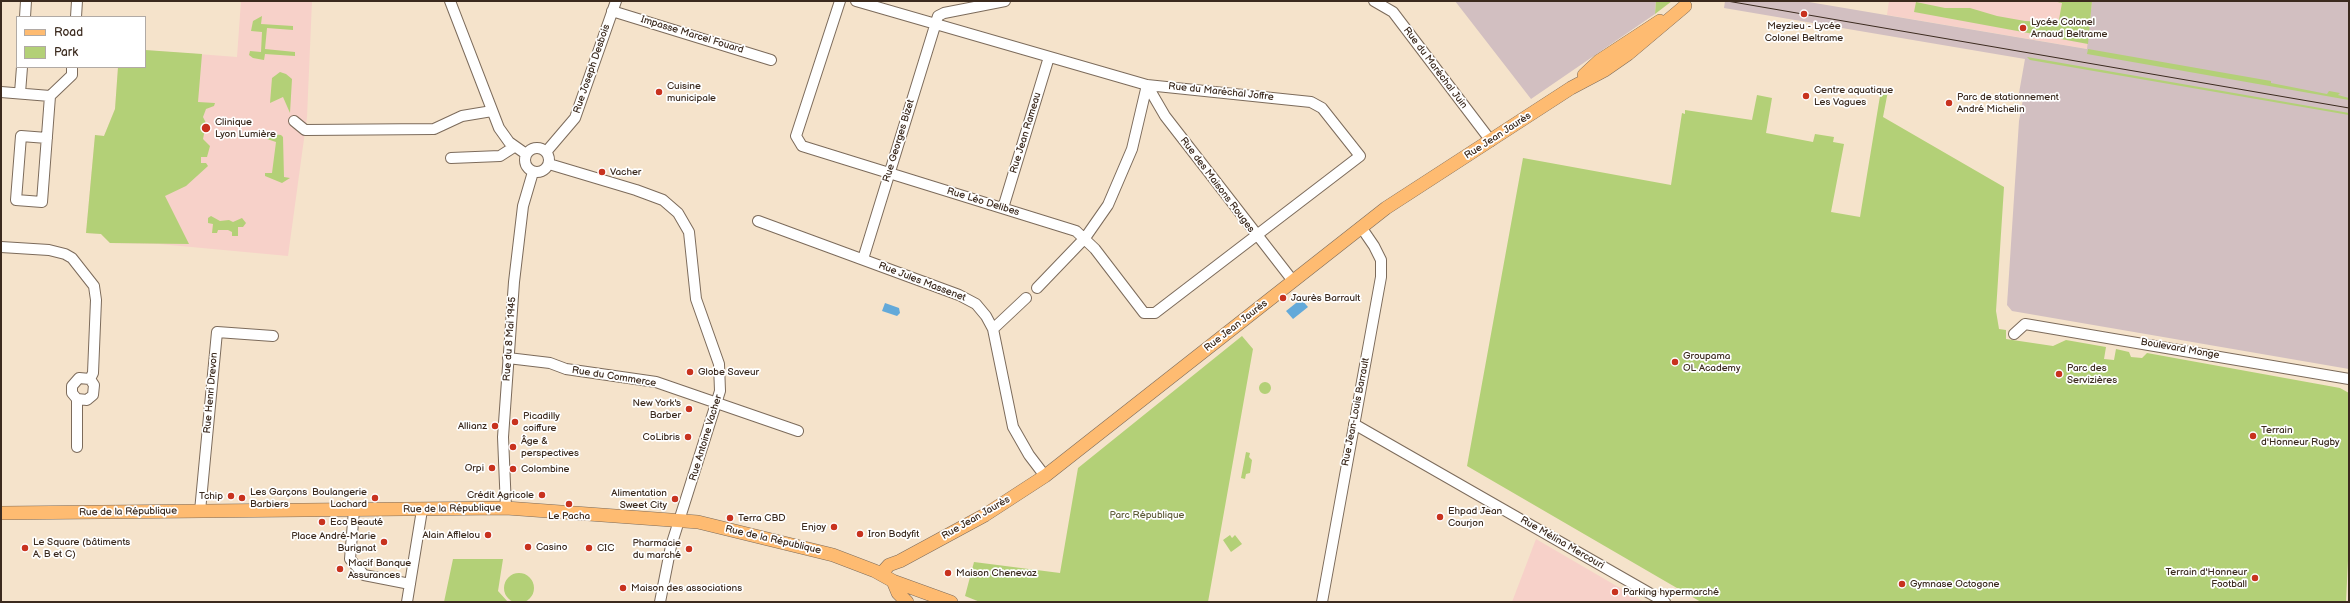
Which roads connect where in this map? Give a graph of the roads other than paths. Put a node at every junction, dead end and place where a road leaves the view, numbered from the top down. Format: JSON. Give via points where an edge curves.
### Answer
{"nodes":[{"id":1,"x":26,"y":1,"type":"edge"},
{"id":2,"x":77,"y":1,"type":"edge"},
{"id":3,"x":450,"y":1,"type":"edge"},
{"id":4,"x":840,"y":1,"type":"edge"},
{"id":5,"x":856,"y":1,"type":"edge"},
{"id":6,"x":1005,"y":1,"type":"edge"},
{"id":7,"x":1374,"y":1,"type":"edge"},
{"id":8,"x":1689,"y":4,"type":"edge"},
{"id":9,"x":614,"y":6,"type":"edge"},
{"id":10,"x":25,"y":16,"type":"edge"},
{"id":11,"x":76,"y":16,"type":"edge"},
{"id":12,"x":934,"y":24,"type":"junction"},
{"id":13,"x":1049,"y":57,"type":"junction"},
{"id":14,"x":771,"y":60,"type":"dead end"},
{"id":15,"x":22,"y":68,"type":"edge"},
{"id":16,"x":72,"y":68,"type":"edge"},
{"id":17,"x":1147,"y":85,"type":"junction"},
{"id":18,"x":1,"y":92,"type":"edge"},
{"id":19,"x":20,"y":93,"type":"junction"},
{"id":20,"x":50,"y":96,"type":"junction"},
{"id":21,"x":492,"y":111,"type":"junction"},
{"id":22,"x":294,"y":121,"type":"dead end"},
{"id":23,"x":47,"y":138,"type":"junction"},
{"id":24,"x":1491,"y":141,"type":"junction"},
{"id":25,"x":514,"y":146,"type":"junction"},
{"id":26,"x":546,"y":152,"type":"junction"},
{"id":27,"x":526,"y":154,"type":"junction"},
{"id":28,"x":451,"y":158,"type":"dead end"},
{"id":29,"x":549,"y":164,"type":"junction"},
{"id":30,"x":533,"y":172,"type":"junction"},
{"id":31,"x":890,"y":173,"type":"junction"},
{"id":32,"x":1003,"y":208,"type":"junction"},
{"id":33,"x":758,"y":221,"type":"dead end"},
{"id":34,"x":1361,"y":227,"type":"junction"},
{"id":35,"x":1255,"y":235,"type":"junction"},
{"id":36,"x":1085,"y":238,"type":"junction"},
{"id":37,"x":1,"y":247,"type":"edge"},
{"id":38,"x":863,"y":259,"type":"junction"},
{"id":39,"x":1293,"y":281,"type":"junction"},
{"id":40,"x":1037,"y":288,"type":"dead end"},
{"id":41,"x":1026,"y":298,"type":"dead end"},
{"id":42,"x":993,"y":329,"type":"junction"},
{"id":43,"x":2014,"y":334,"type":"dead end"},
{"id":44,"x":273,"y":336,"type":"dead end"},
{"id":45,"x":508,"y":358,"type":"junction"},
{"id":46,"x":90,"y":379,"type":"junction"},
{"id":47,"x":2349,"y":379,"type":"edge"},
{"id":48,"x":77,"y":399,"type":"junction"},
{"id":49,"x":718,"y":402,"type":"junction"},
{"id":50,"x":1354,"y":424,"type":"junction"},
{"id":51,"x":798,"y":431,"type":"dead end"},
{"id":52,"x":77,"y":447,"type":"dead end"},
{"id":53,"x":1045,"y":476,"type":"junction"},
{"id":54,"x":506,"y":508,"type":"junction"},
{"id":55,"x":354,"y":510,"type":"junction"},
{"id":56,"x":422,"y":510,"type":"junction"},
{"id":57,"x":200,"y":511,"type":"junction"},
{"id":58,"x":1,"y":513,"type":"edge"},
{"id":59,"x":680,"y":521,"type":"junction"},
{"id":60,"x":900,"y":561,"type":"junction"},
{"id":61,"x":881,"y":574,"type":"junction"},
{"id":62,"x":893,"y":581,"type":"junction"},
{"id":63,"x":410,"y":584,"type":"junction"},
{"id":64,"x":913,"y":587,"type":"junction"},
{"id":65,"x":905,"y":601,"type":"edge"},
{"id":66,"x":407,"y":602,"type":"edge"},
{"id":67,"x":660,"y":602,"type":"edge"},
{"id":68,"x":949,"y":602,"type":"edge"},
{"id":69,"x":1322,"y":602,"type":"edge"},
{"id":70,"x":1665,"y":602,"type":"edge"}],
"edges":[{"from":1,"to":10,"type":"street"},
{"from":2,"to":11,"type":"street"},
{"from":3,"to":21,"type":"street"},
{"from":4,"to":31,"type":"street","name":"Rue Léo Delibes","via":[[796,136],[802,146]]},
{"from":5,"to":12,"type":"street"},
{"from":6,"to":12,"type":"street","via":[[944,13],[938,16]]},
{"from":7,"to":24,"type":"street","name":"Rue du Maréchal Juin","via":[[1394,12]]},
{"from":8,"to":24,"type":"main road","name":"Rue Jean Jaurès","via":[[1599,61],[1571,88]]},
{"from":9,"to":14,"type":"street","name":"Impasse Marcel Fouard"},
{"from":9,"to":26,"type":"street","name":"Rue Joseph Desbois","via":[[575,118]]},
{"from":12,"to":13,"type":"street","name":"Rue du Maréchal Joffre"},
{"from":12,"to":31,"type":"street","name":"Rue Georges Bizet"},
{"from":13,"to":17,"type":"street","name":"Rue du Maréchal Joffre"},
{"from":13,"to":32,"type":"street","name":"Rue Jean Rameau"},
{"from":15,"to":19,"type":"street"},
{"from":16,"to":20,"type":"street","via":[[72,76]]},
{"from":17,"to":35,"type":"street","name":"Rue des Maisons Rouges","via":[[1165,116]]},
{"from":17,"to":35,"type":"street","name":"Rue du Maréchal Joffre","via":[[1311,102],[1322,108],[1360,156]]},
{"from":17,"to":36,"type":"street","via":[[1132,149],[1108,205]]},
{"from":18,"to":19,"type":"street"},
{"from":19,"to":20,"type":"street"},
{"from":20,"to":23,"type":"street"},
{"from":21,"to":22,"type":"street","via":[[462,116],[434,130],[304,130]]},
{"from":21,"to":25,"type":"street","via":[[502,133]]},
{"from":23,"to":23,"type":"street","via":[[42,202],[16,200],[21,136]]},
{"from":24,"to":34,"type":"main road","name":"Rue Jean Jaurès","via":[[1386,208]]},
{"from":25,"to":27,"type":"street"},
{"from":25,"to":28,"type":"street","via":[[500,156]]},
{"from":26,"to":27,"type":"street","via":[[536,148]]},
{"from":26,"to":29,"type":"street"},
{"from":27,"to":30,"type":"street","via":[[526,167]]},
{"from":29,"to":30,"type":"street","via":[[541,172]]},
{"from":29,"to":49,"type":"street","name":"Rue Antoine Vacher","via":[[658,198],[671,205],[684,222],[692,246],[692,276],[696,299],[719,364],[721,379]]},
{"from":30,"to":45,"type":"street","name":"Rue du 8 Mai 1945","via":[[520,225]]},
{"from":31,"to":32,"type":"street","name":"Rue Léo Delibes"},
{"from":31,"to":38,"type":"street","name":"Rue Georges Bizet"},
{"from":32,"to":36,"type":"street","name":"Rue Léo Delibes","via":[[1076,231]]},
{"from":33,"to":38,"type":"street","name":"Rue Jules Massenet"},
{"from":34,"to":39,"type":"main road","name":"Rue Jean Jaurès"},
{"from":34,"to":50,"type":"street","name":"Rue Jean-Louis Barrault","via":[[1378,254],[1381,268]]},
{"from":35,"to":36,"type":"street","name":"Rue Léo Delibes","via":[[1155,313],[1144,312]]},
{"from":35,"to":39,"type":"street","name":"Rue des Maisons Rouges"},
{"from":36,"to":40,"type":"street"},
{"from":37,"to":46,"type":"street","via":[[50,250],[65,254],[72,258],[94,286],[96,300],[93,374]]},
{"from":38,"to":42,"type":"street","name":"Rue Jules Massenet","via":[[960,295],[976,304]]},
{"from":39,"to":53,"type":"main road","name":"Rue Jean Jaurès"},
{"from":41,"to":42,"type":"street"},
{"from":42,"to":53,"type":"street","name":"Rue Jules Massenet","via":[[1013,427]]},
{"from":43,"to":47,"type":"street","name":"Boulevard Monge","via":[[2025,324]]},
{"from":44,"to":57,"type":"street","name":"Rue Henri Drevon","via":[[217,332]]},
{"from":45,"to":49,"type":"street","name":"Rue du Commerce","via":[[656,382]]},
{"from":45,"to":54,"type":"street","name":"Rue du 8 Mai 1945","via":[[503,458]]},
{"from":46,"to":48,"type":"street","via":[[94,385],[93,396],[87,400]]},
{"from":46,"to":48,"type":"street","via":[[79,378],[74,383],[72,389]]},
{"from":48,"to":52,"type":"street"},
{"from":49,"to":51,"type":"street","name":"Rue du Commerce"},
{"from":49,"to":59,"type":"street","name":"Rue Antoine Vacher"},
{"from":50,"to":69,"type":"street","name":"Rue Jean-Louis Barrault"},
{"from":50,"to":70,"type":"street","name":"Rue Mélina Mercouri"},
{"from":53,"to":60,"type":"main road","name":"Rue Jean Jaurès","via":[[986,515]]},
{"from":54,"to":56,"type":"main road","name":"Rue de la République"},
{"from":54,"to":59,"type":"main road","name":"Rue de la République"},
{"from":55,"to":56,"type":"main road","name":"Rue de la République"},
{"from":55,"to":57,"type":"main road","name":"Rue de la République"},
{"from":55,"to":63,"type":"street","via":[[350,559],[364,575]]},
{"from":56,"to":63,"type":"street"},
{"from":57,"to":58,"type":"main road","name":"Rue de la République"},
{"from":59,"to":61,"type":"main road","name":"Rue de la République","via":[[698,522],[833,555]]},
{"from":59,"to":67,"type":"street","name":"Rue Antoine Vacher","via":[[671,546]]},
{"from":60,"to":61,"type":"main road","name":"Rue Jean Jaurès","via":[[889,565]]},
{"from":60,"to":62,"type":"main road","via":[[899,570]]},
{"from":61,"to":62,"type":"main road","name":"Rue de la République"},
{"from":62,"to":64,"type":"main road","name":"Rue de la République"},
{"from":62,"to":65,"type":"main road"},
{"from":63,"to":66,"type":"street"},
{"from":64,"to":65,"type":"main road","via":[[905,592]]},
{"from":64,"to":68,"type":"main road","name":"Rue de la République"}]}
